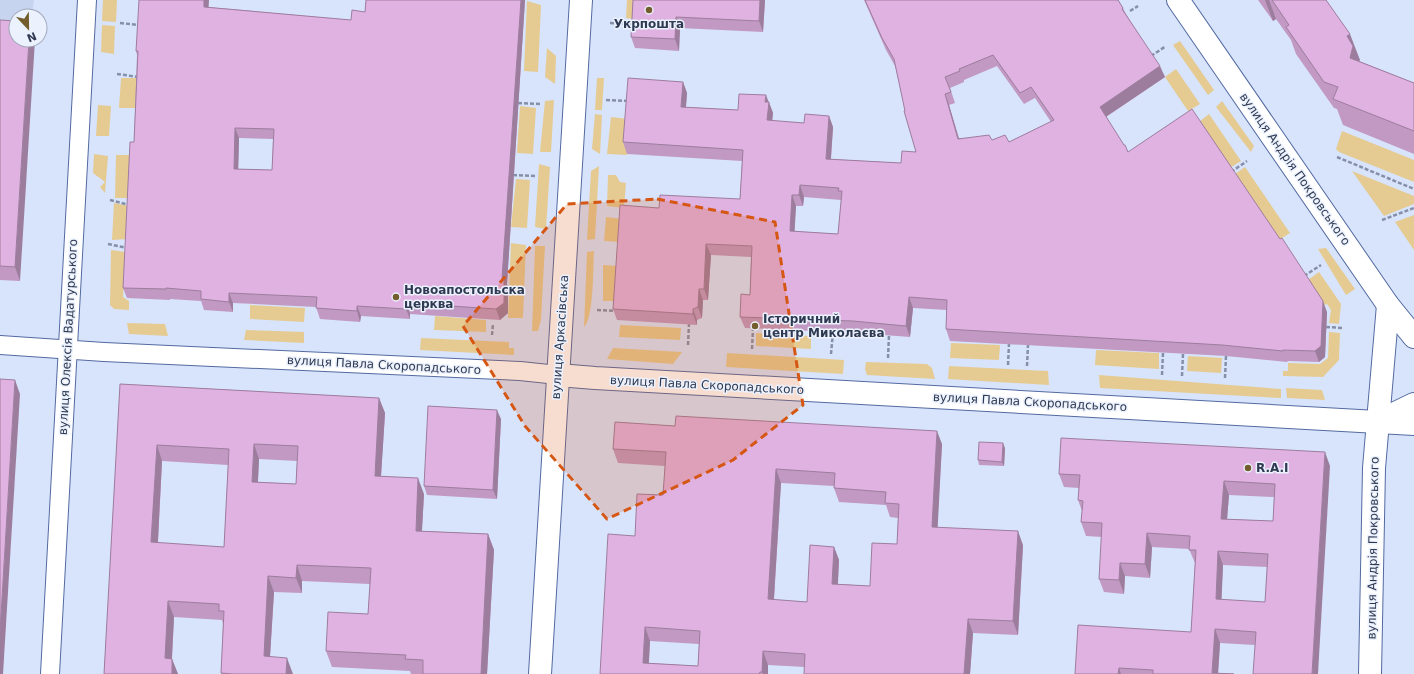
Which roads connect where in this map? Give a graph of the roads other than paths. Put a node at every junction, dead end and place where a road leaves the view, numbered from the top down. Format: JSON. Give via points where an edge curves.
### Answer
{"nodes":[{"id":1,"x":87,"y":0,"type":"edge"},
{"id":2,"x":581,"y":0,"type":"edge"},
{"id":3,"x":1178,"y":0,"type":"edge"},
{"id":4,"x":1388,"y":305,"type":"junction"},
{"id":5,"x":1414,"y":336,"type":"edge"},
{"id":6,"x":0,"y":344,"type":"edge"},
{"id":7,"x":68,"y":349,"type":"junction"},
{"id":8,"x":558,"y":375,"type":"junction"},
{"id":9,"x":1414,"y":404,"type":"edge"},
{"id":10,"x":1378,"y":422,"type":"junction"},
{"id":11,"x":1414,"y":424,"type":"edge"},
{"id":12,"x":50,"y":674,"type":"edge"},
{"id":13,"x":540,"y":674,"type":"edge"},
{"id":14,"x":1370,"y":674,"type":"edge"}],
"edges":[{"from":1,"to":7,"type":"street","name":"вулиця Олексія Вадатурського"},
{"from":2,"to":8,"type":"street","name":"вулиця Аркасівська"},
{"from":3,"to":4,"type":"street","name":"вулиця Андрія Покровського"},
{"from":4,"to":5,"type":"street","name":"вулиця Андрія Покровського"},
{"from":4,"to":10,"type":"street","name":"вулиця Андрія Покровського"},
{"from":6,"to":7,"type":"street","name":"вулиця Павла Скоропадського"},
{"from":7,"to":8,"type":"street","name":"вулиця Павла Скоропадського"},
{"from":7,"to":12,"type":"street","name":"вулиця Олексія Вадатурського"},
{"from":8,"to":10,"type":"street","name":"вулиця Павла Скоропадського"},
{"from":8,"to":13,"type":"street","name":"вулиця Аркасівська"},
{"from":9,"to":10,"type":"street"},
{"from":10,"to":11,"type":"street","name":"вулиця Павла Скоропадського"},
{"from":10,"to":14,"type":"street","name":"вулиця Андрія Покровського","via":[[1374,468]]}]}
